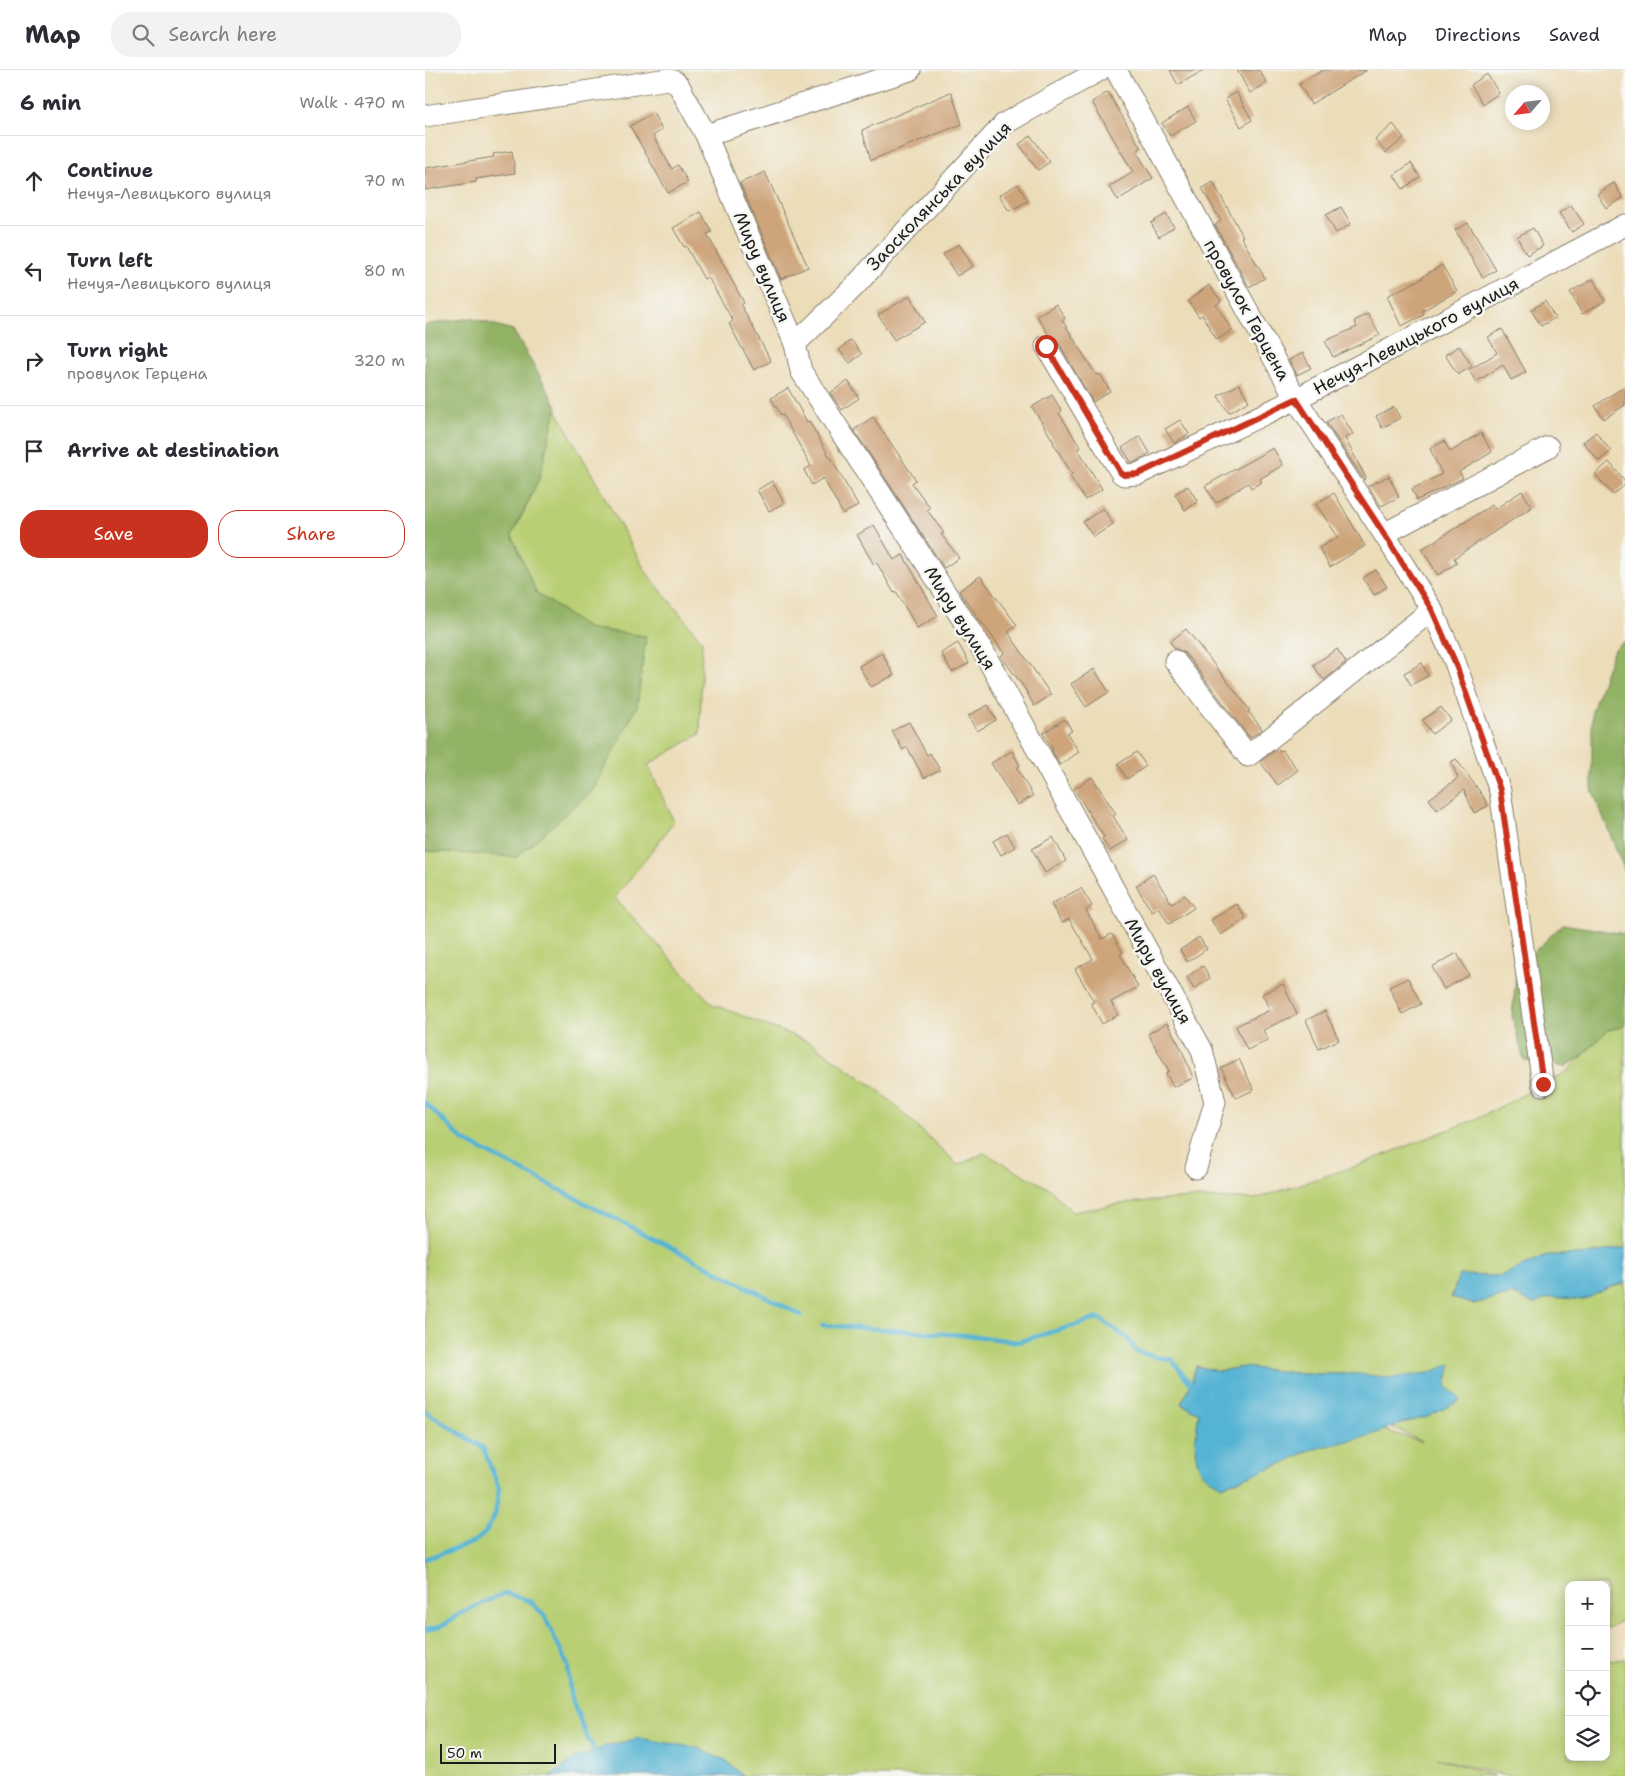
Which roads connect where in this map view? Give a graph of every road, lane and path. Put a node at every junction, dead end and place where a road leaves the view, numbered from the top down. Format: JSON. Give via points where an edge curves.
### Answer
{"nodes":[{"id":1,"x":909,"y":70,"type":"edge"},
{"id":2,"x":1100,"y":70,"type":"edge"},
{"id":3,"x":1116,"y":70,"type":"edge"},
{"id":4,"x":425,"y":116,"type":"edge"},
{"id":5,"x":706,"y":135,"type":"junction"},
{"id":6,"x":1625,"y":225,"type":"edge"},
{"id":7,"x":795,"y":344,"type":"junction"},
{"id":8,"x":1046,"y":346,"type":"dead end"},
{"id":9,"x":1296,"y":399,"type":"junction"},
{"id":10,"x":1548,"y":447,"type":"dead end"},
{"id":11,"x":1384,"y":534,"type":"junction"},
{"id":12,"x":1432,"y":610,"type":"junction"},
{"id":13,"x":1175,"y":661,"type":"dead end"},
{"id":14,"x":1543,"y":1084,"type":"dead end"},
{"id":15,"x":1196,"y":1168,"type":"dead end"}],
"edges":[{"from":1,"to":5,"type":"street"},
{"from":2,"to":7,"type":"street","name":"Заосколянська вулиця","via":[[1003,124],[853,287]]},
{"from":3,"to":9,"type":"street","name":"провулок Герцена"},
{"from":4,"to":5,"type":"street","name":"Миру вулиця","via":[[668,79],[679,86]]},
{"from":5,"to":7,"type":"street","name":"Миру вулиця"},
{"from":6,"to":9,"type":"street","name":"Нечуя-Левицького вулиця"},
{"from":7,"to":15,"type":"street","name":"Миру вулиця","via":[[801,371],[981,649],[1202,1050],[1215,1102]]},
{"from":8,"to":9,"type":"street","name":"Нечуя-Левицького вулиця","via":[[1124,475],[1138,474]]},
{"from":9,"to":11,"type":"street","name":"провулок Герцена"},
{"from":10,"to":11,"type":"street"},
{"from":11,"to":12,"type":"street","name":"провулок Герцена"},
{"from":12,"to":13,"type":"street","via":[[1248,756]]},
{"from":12,"to":14,"type":"street","name":"провулок Герцена","via":[[1455,662],[1500,790]]}]}
